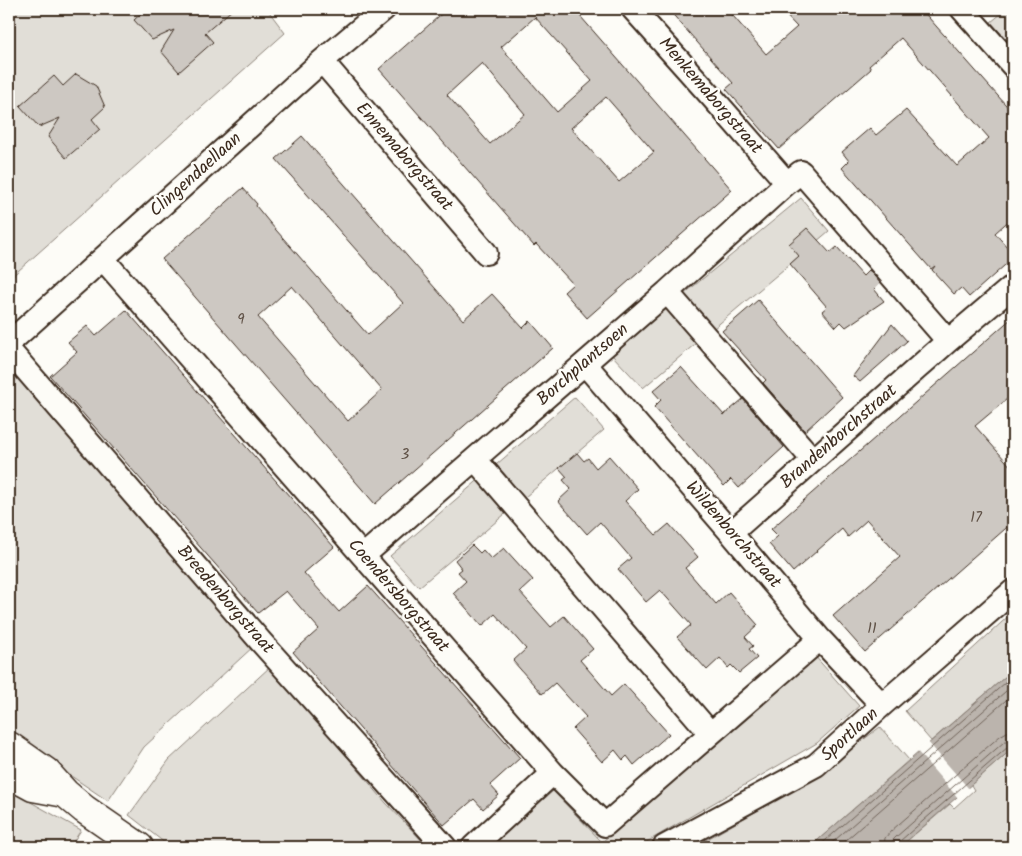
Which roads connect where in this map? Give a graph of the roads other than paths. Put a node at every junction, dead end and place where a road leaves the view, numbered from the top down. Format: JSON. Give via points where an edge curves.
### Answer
{"nodes":[{"id":1,"x":384,"y":9,"type":"edge"},
{"id":2,"x":633,"y":9,"type":"edge"},
{"id":3,"x":974,"y":13,"type":"edge"},
{"id":4,"x":322,"y":61,"type":"junction"},
{"id":5,"x":1013,"y":66,"type":"edge"},
{"id":6,"x":794,"y":178,"type":"junction"},
{"id":7,"x":486,"y":253,"type":"dead end"},
{"id":8,"x":103,"y":260,"type":"junction"},
{"id":9,"x":1013,"y":286,"type":"edge"},
{"id":10,"x":667,"y":292,"type":"junction"},
{"id":11,"x":948,"y":341,"type":"junction"},
{"id":12,"x":9,"y":344,"type":"edge"},
{"id":13,"x":9,"y":350,"type":"edge"},
{"id":14,"x":585,"y":364,"type":"junction"},
{"id":15,"x":475,"y":459,"type":"junction"},
{"id":16,"x":813,"y":460,"type":"junction"},
{"id":17,"x":731,"y":533,"type":"junction"},
{"id":18,"x":363,"y":556,"type":"junction"},
{"id":19,"x":1013,"y":591,"type":"edge"},
{"id":20,"x":820,"y":639,"type":"junction"},
{"id":21,"x":882,"y":705,"type":"junction"},
{"id":22,"x":710,"y":733,"type":"junction"},
{"id":23,"x":9,"y":746,"type":"edge"},
{"id":24,"x":553,"y":773,"type":"junction"},
{"id":25,"x":9,"y":774,"type":"edge"},
{"id":26,"x":75,"y":801,"type":"junction"},
{"id":27,"x":131,"y":842,"type":"edge"},
{"id":28,"x":445,"y":847,"type":"edge"},
{"id":29,"x":473,"y":847,"type":"edge"},
{"id":30,"x":664,"y":847,"type":"edge"}],
"edges":[{"from":1,"to":4,"type":"street","name":"Clingendaellaan"},
{"from":2,"to":6,"type":"street","name":"Menkemaborgstraat","via":[[711,96]]},
{"from":3,"to":5,"type":"street"},
{"from":4,"to":7,"type":"street","name":"Ennemaborgstraat"},
{"from":4,"to":8,"type":"street","name":"Clingendaellaan"},
{"from":6,"to":10,"type":"street","name":"Borchplantsoen"},
{"from":6,"to":11,"type":"street"},
{"from":8,"to":12,"type":"street","name":"Clingendaellaan"},
{"from":8,"to":18,"type":"street","name":"Coendersborgstraat"},
{"from":9,"to":11,"type":"street","name":"Brandenborchstraat"},
{"from":10,"to":14,"type":"street","name":"Borchplantsoen"},
{"from":10,"to":16,"type":"street"},
{"from":11,"to":16,"type":"street","name":"Brandenborchstraat"},
{"from":13,"to":28,"type":"street","name":"Breedenborgstraat","via":[[262,643]]},
{"from":14,"to":15,"type":"street","name":"Borchplantsoen"},
{"from":14,"to":17,"type":"street","name":"Wildenborchstraat"},
{"from":15,"to":18,"type":"street","name":"Borchplantsoen"},
{"from":15,"to":22,"type":"street"},
{"from":16,"to":17,"type":"street","name":"Brandenborchstraat"},
{"from":17,"to":20,"type":"street","name":"Wildenborchstraat"},
{"from":18,"to":24,"type":"street","name":"Coendersborgstraat"},
{"from":19,"to":21,"type":"street","name":"Sportlaan"},
{"from":20,"to":21,"type":"street","name":"Wildenborchstraat"},
{"from":20,"to":22,"type":"street","name":"Coendersborgstraat"},
{"from":21,"to":30,"type":"street","name":"Sportlaan","via":[[816,765]]},
{"from":22,"to":24,"type":"street","name":"Coendersborgstraat","via":[[605,825]]},
{"from":23,"to":26,"type":"main road","via":[[46,772]]},
{"from":24,"to":29,"type":"street"},
{"from":25,"to":26,"type":"main road","via":[[33,787]]},
{"from":26,"to":27,"type":"main road"}]}
